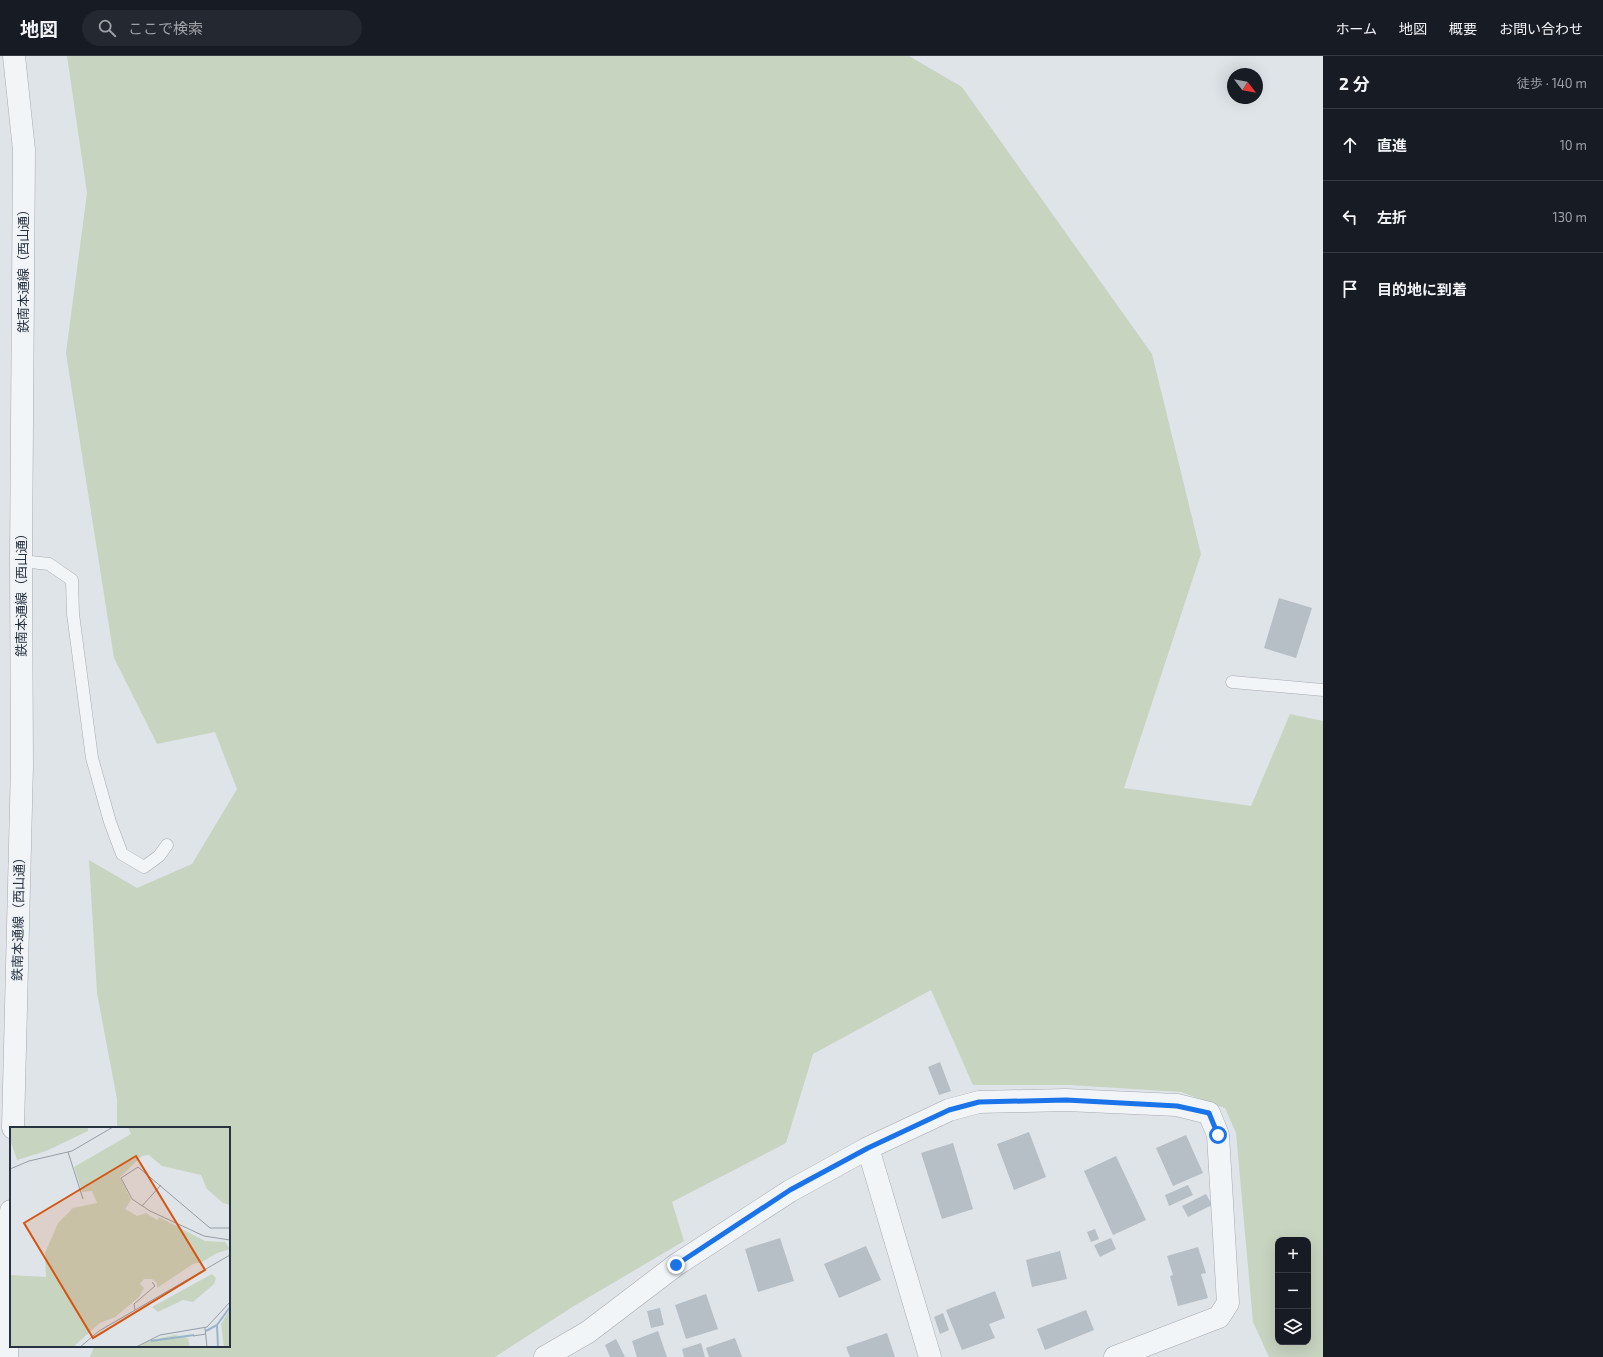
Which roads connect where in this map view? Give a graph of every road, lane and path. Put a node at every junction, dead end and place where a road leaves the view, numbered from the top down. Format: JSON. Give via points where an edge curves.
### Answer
{"nodes":[{"id":1,"x":14,"y":56,"type":"edge"},
{"id":2,"x":21,"y":561,"type":"junction"},
{"id":3,"x":1232,"y":682,"type":"dead end"},
{"id":4,"x":1323,"y":690,"type":"edge"},
{"id":5,"x":167,"y":845,"type":"dead end"},
{"id":6,"x":13,"y":1127,"type":"edge"},
{"id":7,"x":868,"y":1148,"type":"junction"},
{"id":8,"x":10,"y":1248,"type":"edge"},
{"id":9,"x":7,"y":1357,"type":"edge"},
{"id":10,"x":545,"y":1357,"type":"edge"},
{"id":11,"x":930,"y":1357,"type":"edge"},
{"id":12,"x":1115,"y":1357,"type":"edge"}],
"edges":[{"from":1,"to":2,"type":"street","name":"鉄南本通線（西山通）","via":[[24,150]]},
{"from":2,"to":5,"type":"lane","via":[[49,564],[72,580],[73,614],[92,758],[122,854],[144,867],[159,856]]},
{"from":2,"to":6,"type":"street","name":"鉄南本通線（西山通）","via":[[22,765]]},
{"from":3,"to":4,"type":"lane"},
{"from":7,"to":10,"type":"street","via":[[790,1190],[676,1265],[588,1332]]},
{"from":7,"to":11,"type":"street"},
{"from":7,"to":12,"type":"street","via":[[949,1110],[979,1102],[1066,1100],[1177,1106],[1209,1113],[1218,1135],[1228,1304],[1219,1317]]},
{"from":8,"to":9,"type":"street"}]}
